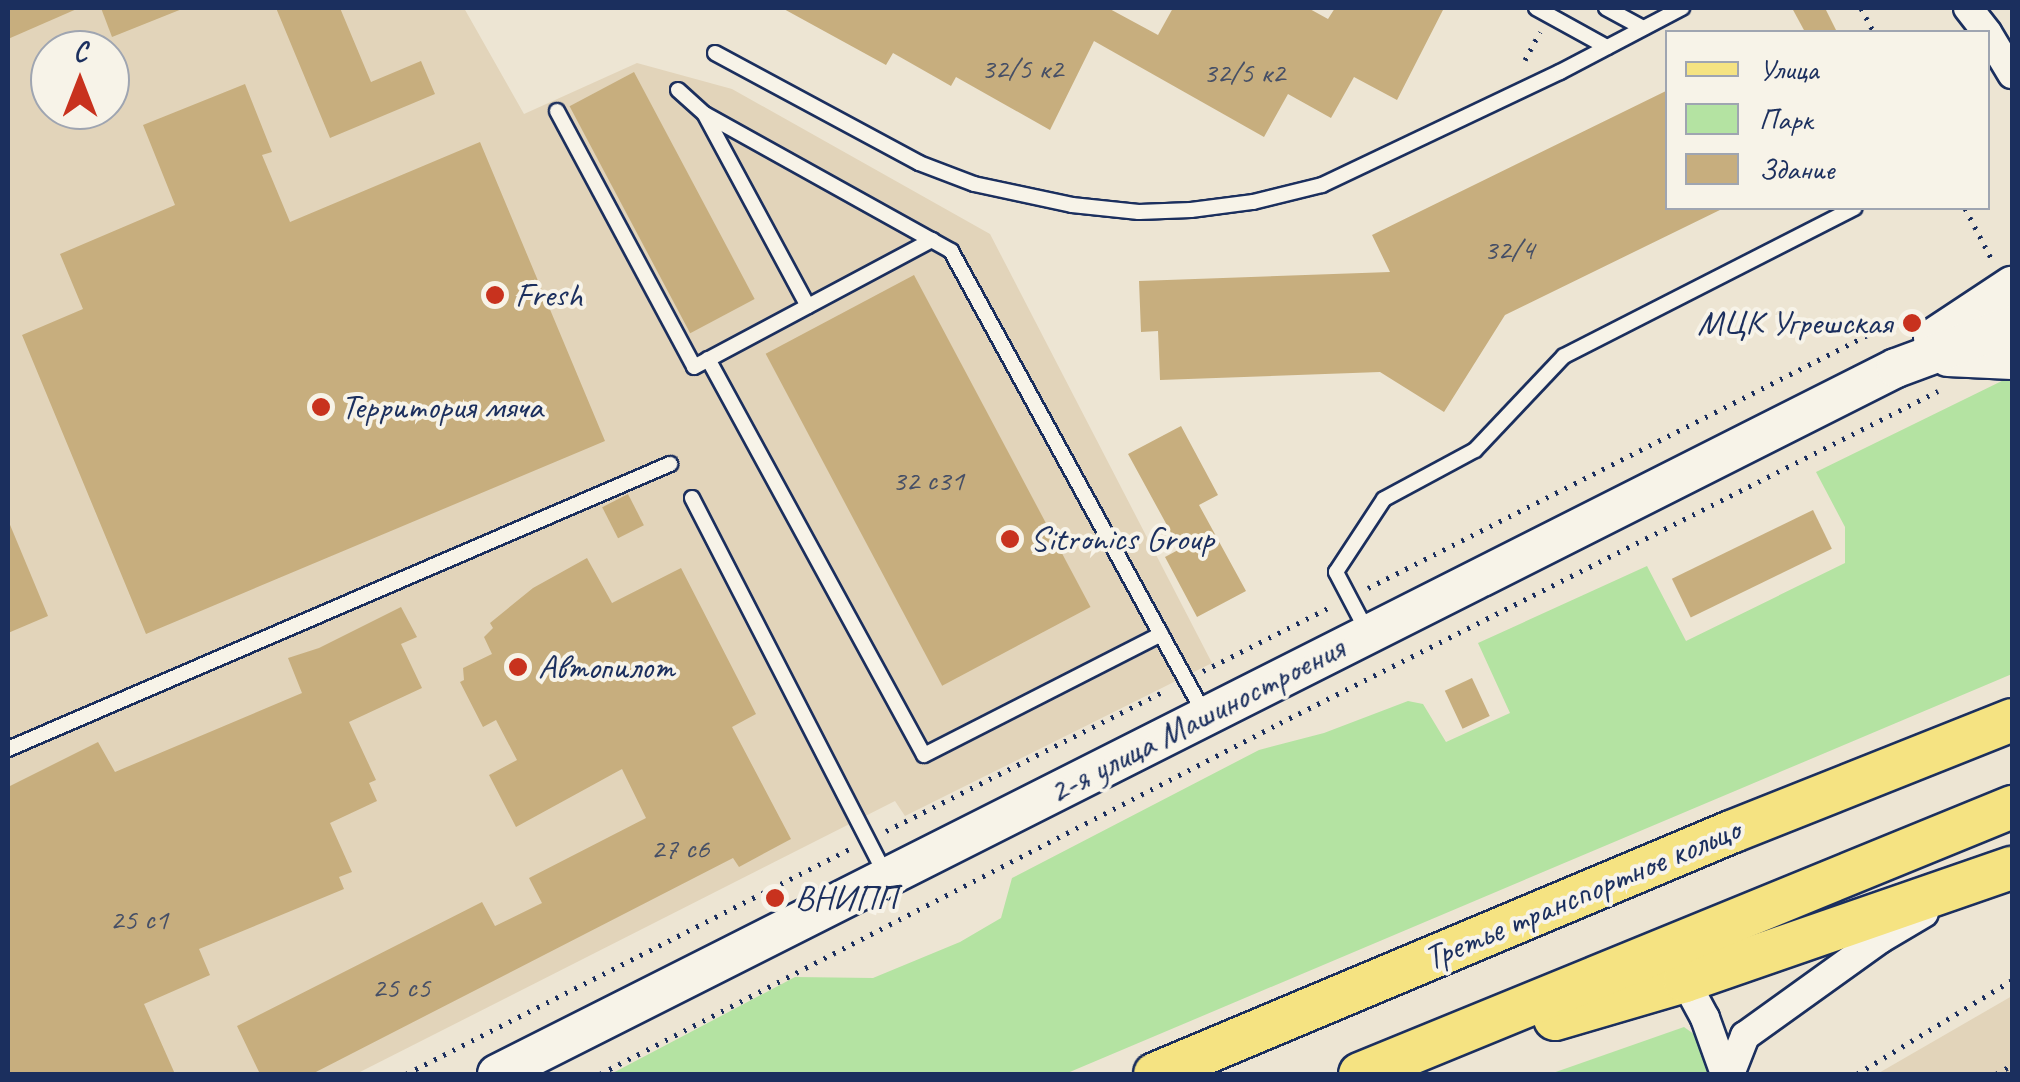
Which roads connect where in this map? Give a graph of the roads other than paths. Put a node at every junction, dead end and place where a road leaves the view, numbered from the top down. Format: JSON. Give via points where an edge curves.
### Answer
{"nodes":[{"id":1,"x":1536,"y":8,"type":"edge"},
{"id":2,"x":1606,"y":8,"type":"edge"},
{"id":3,"x":1682,"y":8,"type":"edge"},
{"id":4,"x":1968,"y":8,"type":"edge"},
{"id":5,"x":1643,"y":28,"type":"junction"},
{"id":6,"x":1985,"y":30,"type":"edge"},
{"id":7,"x":1990,"y":38,"type":"edge"},
{"id":8,"x":1607,"y":47,"type":"junction"},
{"id":9,"x":715,"y":53,"type":"dead end"},
{"id":10,"x":2012,"y":74,"type":"edge"},
{"id":11,"x":678,"y":90,"type":"dead end"},
{"id":12,"x":557,"y":111,"type":"dead end"},
{"id":13,"x":705,"y":114,"type":"junction"},
{"id":14,"x":1850,"y":210,"type":"edge"},
{"id":15,"x":932,"y":240,"type":"junction"},
{"id":16,"x":2005,"y":277,"type":"edge"},
{"id":17,"x":808,"y":306,"type":"junction"},
{"id":18,"x":2012,"y":325,"type":"edge"},
{"id":19,"x":708,"y":359,"type":"junction"},
{"id":20,"x":2012,"y":360,"type":"edge"},
{"id":21,"x":1896,"y":368,"type":"junction"},
{"id":22,"x":670,"y":464,"type":"dead end"},
{"id":23,"x":692,"y":498,"type":"dead end"},
{"id":24,"x":1368,"y":633,"type":"junction"},
{"id":25,"x":1161,"y":634,"type":"junction"},
{"id":26,"x":2012,"y":712,"type":"edge"},
{"id":27,"x":1206,"y":716,"type":"junction"},
{"id":28,"x":2012,"y":720,"type":"edge"},
{"id":29,"x":1967,"y":738,"type":"junction"},
{"id":30,"x":8,"y":749,"type":"edge"},
{"id":31,"x":2012,"y":807,"type":"edge"},
{"id":32,"x":1998,"y":873,"type":"edge"},
{"id":33,"x":887,"y":877,"type":"junction"},
{"id":34,"x":1685,"y":980,"type":"junction"},
{"id":35,"x":497,"y":1074,"type":"edge"},
{"id":36,"x":1155,"y":1074,"type":"edge"},
{"id":37,"x":1364,"y":1074,"type":"edge"},
{"id":38,"x":1728,"y":1074,"type":"edge"}],
"edges":[{"from":1,"to":8,"type":"lane"},
{"from":2,"to":5,"type":"lane"},
{"from":3,"to":5,"type":"lane"},
{"from":4,"to":6,"type":"street"},
{"from":5,"to":8,"type":"lane"},
{"from":7,"to":10,"type":"street"},
{"from":8,"to":9,"type":"lane","via":[[1322,186],[1254,202],[1139,212],[974,184],[918,163]]},
{"from":11,"to":13,"type":"lane"},
{"from":12,"to":19,"type":"lane","via":[[694,367]]},
{"from":13,"to":15,"type":"lane"},
{"from":13,"to":17,"type":"lane"},
{"from":14,"to":24,"type":"lane","via":[[1564,356],[1475,450],[1384,499],[1336,572]]},
{"from":15,"to":17,"type":"lane"},
{"from":15,"to":25,"type":"lane","via":[[951,251]]},
{"from":16,"to":21,"type":"main road","name":"2-я улица Машиностроения"},
{"from":17,"to":19,"type":"lane"},
{"from":18,"to":21,"type":"main road","name":"2-я улица Машиностроения"},
{"from":19,"to":25,"type":"lane","via":[[924,755]]},
{"from":20,"to":21,"type":"main road","via":[[1966,355]]},
{"from":21,"to":24,"type":"main road","name":"2-я улица Машиностроения"},
{"from":22,"to":30,"type":"lane"},
{"from":23,"to":33,"type":"lane"},
{"from":24,"to":27,"type":"main road","name":"2-я улица Машиностроения"},
{"from":25,"to":27,"type":"lane"},
{"from":26,"to":29,"type":"main road"},
{"from":27,"to":33,"type":"main road","name":"2-я улица Машиностроения"},
{"from":28,"to":29,"type":"main road","name":"Третье транспортное кольцо"},
{"from":29,"to":36,"type":"main road","name":"Третье транспортное кольцо"},
{"from":31,"to":37,"type":"main road"},
{"from":32,"to":34,"type":"main road"},
{"from":32,"to":38,"type":"street","via":[[1880,939],[1745,1036]]},
{"from":33,"to":35,"type":"main road","name":"2-я улица Машиностроения"},
{"from":34,"to":37,"type":"main road"},
{"from":34,"to":38,"type":"street"}]}
